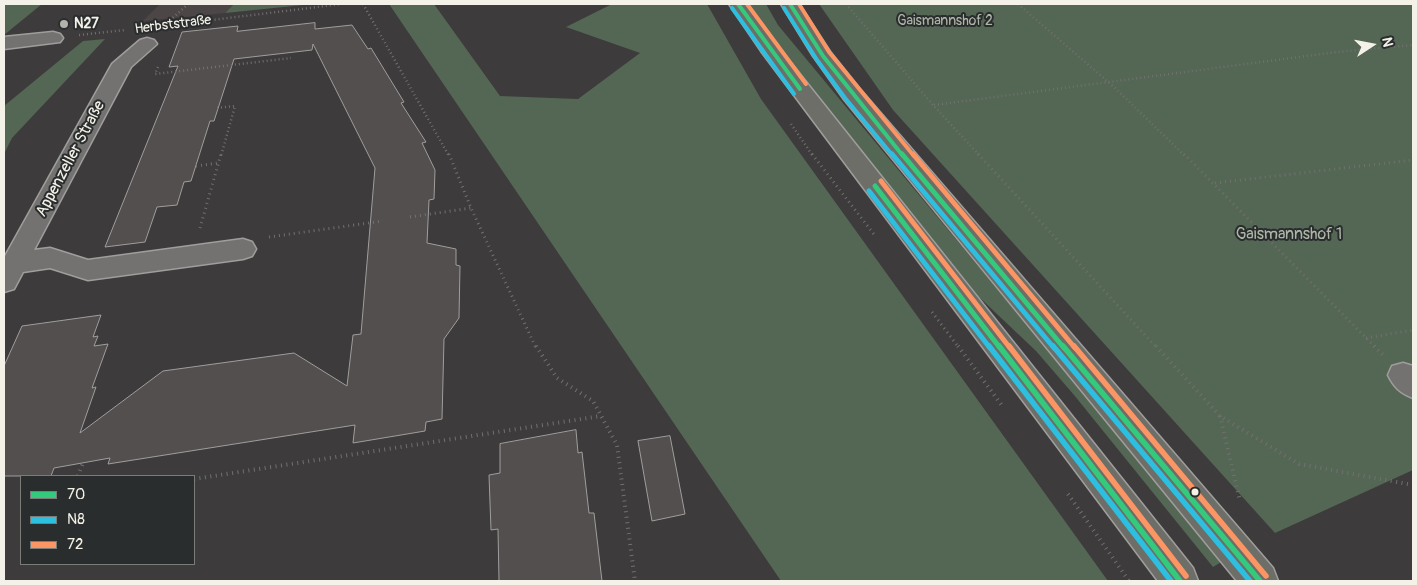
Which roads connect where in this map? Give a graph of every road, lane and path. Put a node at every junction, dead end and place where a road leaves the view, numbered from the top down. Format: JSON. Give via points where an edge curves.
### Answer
{"nodes":[{"id":1,"x":188,"y":4,"type":"edge"},
{"id":2,"x":342,"y":4,"type":"edge"},
{"id":3,"x":364,"y":4,"type":"edge"},
{"id":4,"x":738,"y":4,"type":"edge"},
{"id":5,"x":790,"y":4,"type":"edge"},
{"id":6,"x":846,"y":4,"type":"edge"},
{"id":7,"x":1018,"y":4,"type":"edge"},
{"id":8,"x":164,"y":26,"type":"junction"},
{"id":9,"x":126,"y":30,"type":"dead end"},
{"id":10,"x":53,"y":38,"type":"joint"},
{"id":11,"x":4,"y":43,"type":"edge"},
{"id":12,"x":154,"y":45,"type":"junction"},
{"id":13,"x":1413,"y":45,"type":"edge"},
{"id":14,"x":291,"y":58,"type":"dead end"},
{"id":15,"x":1110,"y":81,"type":"junction"},
{"id":16,"x":933,"y":105,"type":"junction"},
{"id":17,"x":218,"y":108,"type":"dead end"},
{"id":18,"x":1413,"y":160,"type":"edge"},
{"id":19,"x":218,"y":164,"type":"junction"},
{"id":20,"x":196,"y":166,"type":"dead end"},
{"id":21,"x":1215,"y":183,"type":"junction"},
{"id":22,"x":471,"y":208,"type":"junction"},
{"id":23,"x":410,"y":217,"type":"dead end"},
{"id":24,"x":382,"y":221,"type":"dead end"},
{"id":25,"x":243,"y":249,"type":"joint"},
{"id":26,"x":192,"y":255,"type":"junction"},
{"id":27,"x":9,"y":272,"type":"edge"},
{"id":28,"x":1413,"y":330,"type":"edge"},
{"id":29,"x":1366,"y":338,"type":"junction"},
{"id":30,"x":1408,"y":380,"type":"edge"},
{"id":31,"x":601,"y":416,"type":"junction"},
{"id":32,"x":1220,"y":416,"type":"junction"},
{"id":33,"x":83,"y":463,"type":"dead end"},
{"id":34,"x":78,"y":475,"type":"edge"},
{"id":35,"x":195,"y":478,"type":"edge"},
{"id":36,"x":1413,"y":486,"type":"edge"},
{"id":37,"x":1242,"y":508,"type":"dead end"},
{"id":38,"x":635,"y":581,"type":"edge"},
{"id":39,"x":1180,"y":581,"type":"edge"},
{"id":40,"x":1260,"y":581,"type":"edge"}],
"edges":[{"from":1,"to":8,"type":"path"},
{"from":2,"to":8,"type":"path","name":"Herbststraße"},
{"from":3,"to":22,"type":"path","via":[[447,150]]},
{"from":4,"to":39,"type":"main road"},
{"from":5,"to":40,"type":"main road","via":[[851,93]]},
{"from":6,"to":16,"type":"path"},
{"from":7,"to":15,"type":"path"},
{"from":8,"to":12,"type":"path","name":"Herbststraße"},
{"from":9,"to":10,"type":"path","name":"Herbststraße"},
{"from":10,"to":11,"type":"street"},
{"from":12,"to":14,"type":"path","via":[[156,74]]},
{"from":12,"to":27,"type":"street","name":"Appenzeller Straße","via":[[122,64]]},
{"from":13,"to":15,"type":"path"},
{"from":15,"to":16,"type":"path"},
{"from":15,"to":21,"type":"path"},
{"from":16,"to":32,"type":"path"},
{"from":17,"to":19,"type":"path","via":[[235,106]]},
{"from":18,"to":21,"type":"path"},
{"from":19,"to":20,"type":"path"},
{"from":19,"to":26,"type":"path"},
{"from":21,"to":29,"type":"path"},
{"from":22,"to":23,"type":"path"},
{"from":22,"to":31,"type":"path","via":[[537,350],[557,378],[593,401]]},
{"from":24,"to":25,"type":"path","via":[[274,235]]},
{"from":25,"to":26,"type":"street"},
{"from":26,"to":27,"type":"street","via":[[88,270],[50,258]]},
{"from":28,"to":29,"type":"path"},
{"from":29,"to":30,"type":"path"},
{"from":31,"to":35,"type":"path"},
{"from":31,"to":38,"type":"path","via":[[616,445]]},
{"from":32,"to":36,"type":"path","via":[[1300,464]]},
{"from":32,"to":37,"type":"path"},
{"from":33,"to":34,"type":"path"}]}
